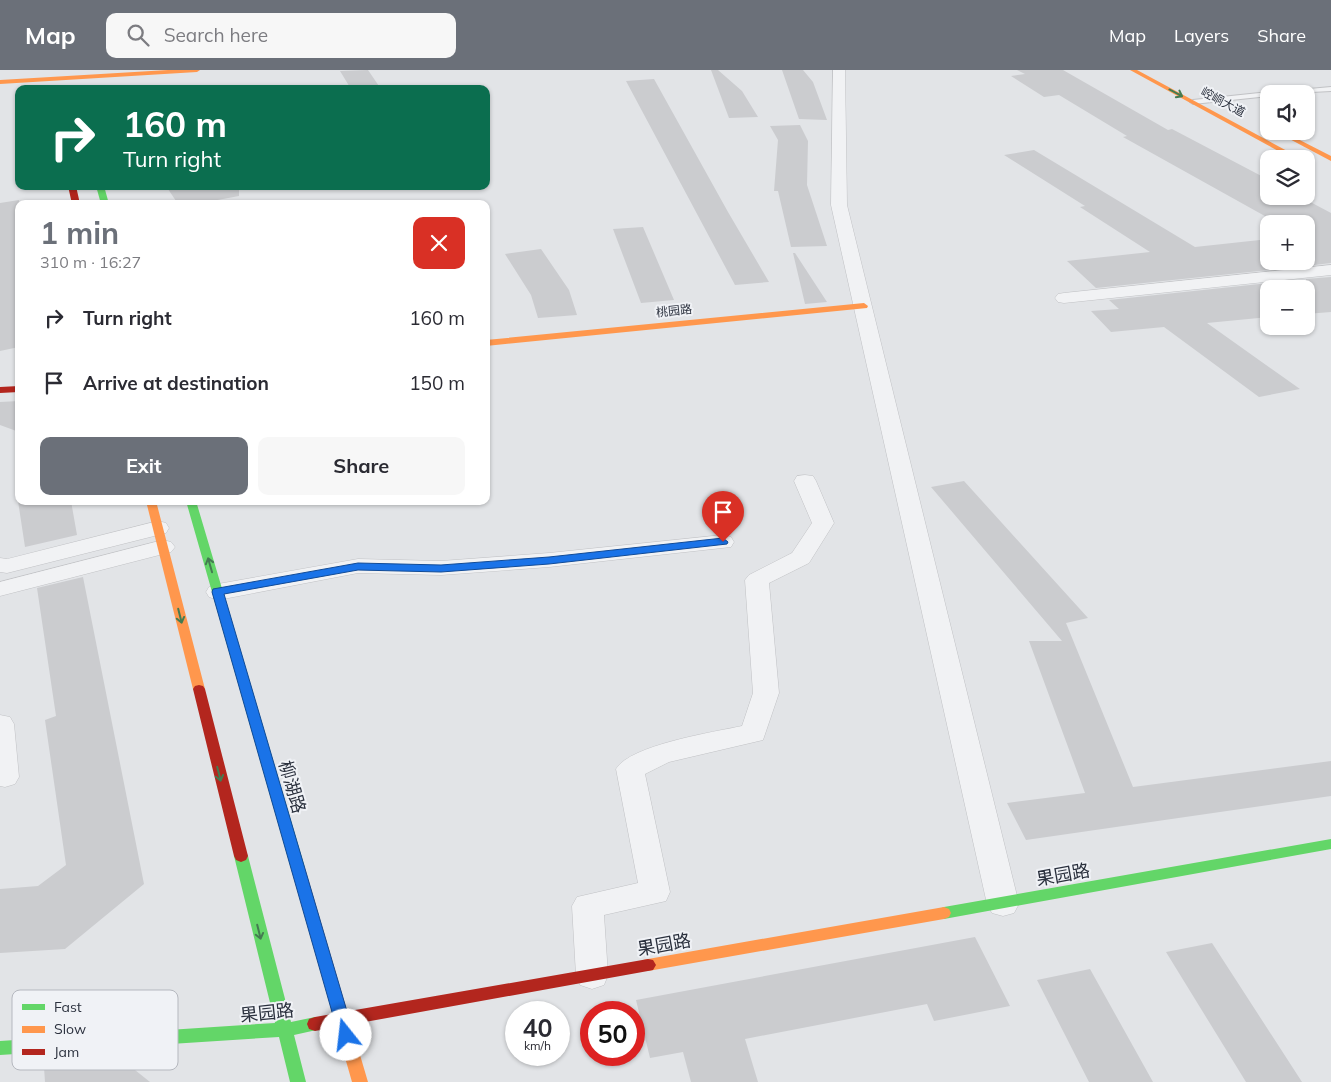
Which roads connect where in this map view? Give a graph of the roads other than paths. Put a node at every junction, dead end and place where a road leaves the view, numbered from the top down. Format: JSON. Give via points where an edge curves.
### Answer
{"nodes":[{"id":1,"x":198,"y":70,"type":"edge"},
{"id":2,"x":839,"y":70,"type":"edge"},
{"id":3,"x":1133,"y":70,"type":"edge"},
{"id":4,"x":48,"y":79,"type":"edge"},
{"id":5,"x":71,"y":79,"type":"edge"},
{"id":6,"x":0,"y":82,"type":"edge"},
{"id":7,"x":1331,"y":89,"type":"edge"},
{"id":8,"x":1315,"y":90,"type":"edge"},
{"id":9,"x":1200,"y":91,"type":"dead end"},
{"id":10,"x":1260,"y":95,"type":"edge"},
{"id":11,"x":1216,"y":99,"type":"junction"},
{"id":12,"x":1193,"y":102,"type":"junction"},
{"id":13,"x":1234,"y":108,"type":"dead end"},
{"id":14,"x":1295,"y":140,"type":"edge"},
{"id":15,"x":1282,"y":150,"type":"edge"},
{"id":16,"x":1331,"y":159,"type":"edge"},
{"id":17,"x":1331,"y":270,"type":"edge"},
{"id":18,"x":1064,"y":298,"type":"dead end"},
{"id":19,"x":864,"y":306,"type":"junction"},
{"id":20,"x":490,"y":343,"type":"edge"},
{"id":21,"x":15,"y":389,"type":"edge"},
{"id":22,"x":0,"y":390,"type":"edge"},
{"id":23,"x":804,"y":481,"type":"dead end"},
{"id":24,"x":152,"y":505,"type":"edge"},
{"id":25,"x":192,"y":505,"type":"edge"},
{"id":26,"x":160,"y":538,"type":"junction"},
{"id":27,"x":723,"y":542,"type":"dead end"},
{"id":28,"x":0,"y":565,"type":"edge"},
{"id":29,"x":0,"y":589,"type":"edge"},
{"id":30,"x":218,"y":592,"type":"junction"},
{"id":31,"x":0,"y":724,"type":"edge"},
{"id":32,"x":5,"y":777,"type":"dead end"},
{"id":33,"x":1331,"y":844,"type":"edge"},
{"id":34,"x":1003,"y":904,"type":"junction"},
{"id":35,"x":592,"y":975,"type":"junction"},
{"id":36,"x":342,"y":1019,"type":"junction"},
{"id":37,"x":283,"y":1030,"type":"junction"},
{"id":38,"x":178,"y":1037,"type":"edge"},
{"id":39,"x":298,"y":1082,"type":"edge"},
{"id":40,"x":360,"y":1082,"type":"edge"}],
"edges":[{"from":1,"to":5,"type":"main road"},
{"from":2,"to":19,"type":"street","via":[[839,206]]},
{"from":3,"to":12,"type":"main road","name":"崆峒大道","one_way":true},
{"from":4,"to":5,"type":"main road"},
{"from":4,"to":6,"type":"main road"},
{"from":7,"to":8,"type":"lane"},
{"from":9,"to":11,"type":"main road","name":"崆峒大道"},
{"from":10,"to":11,"type":"lane"},
{"from":11,"to":12,"type":"lane"},
{"from":11,"to":13,"type":"main road","name":"崆峒大道"},
{"from":12,"to":15,"type":"main road","name":"崆峒大道"},
{"from":14,"to":16,"type":"main road"},
{"from":17,"to":18,"type":"street"},
{"from":19,"to":20,"type":"main road","name":"桃园路"},
{"from":19,"to":34,"type":"street"},
{"from":21,"to":22,"type":"main road"},
{"from":23,"to":35,"type":"street","via":[[823,522],[801,558],[757,580],[766,693],[753,733],[662,754],[630,769],[655,892],[588,906]]},
{"from":24,"to":26,"type":"main road"},
{"from":30,"to":25,"type":"main road","name":"柳湖路","one_way":true},
{"from":26,"to":28,"type":"street"},
{"from":26,"to":29,"type":"street"},
{"from":26,"to":37,"type":"main road","one_way":true},
{"from":27,"to":30,"type":"street","via":[[441,568],[358,566]]},
{"from":30,"to":36,"type":"main road","name":"柳湖路"},
{"from":31,"to":32,"type":"street"},
{"from":33,"to":34,"type":"main road","name":"果园路"},
{"from":34,"to":35,"type":"main road","name":"果园路"},
{"from":35,"to":36,"type":"main road","name":"果园路"},
{"from":36,"to":37,"type":"main road","name":"果园路"},
{"from":36,"to":40,"type":"main road","name":"柳湖路"},
{"from":37,"to":38,"type":"main road","name":"果园路"},
{"from":37,"to":39,"type":"main road"}]}
